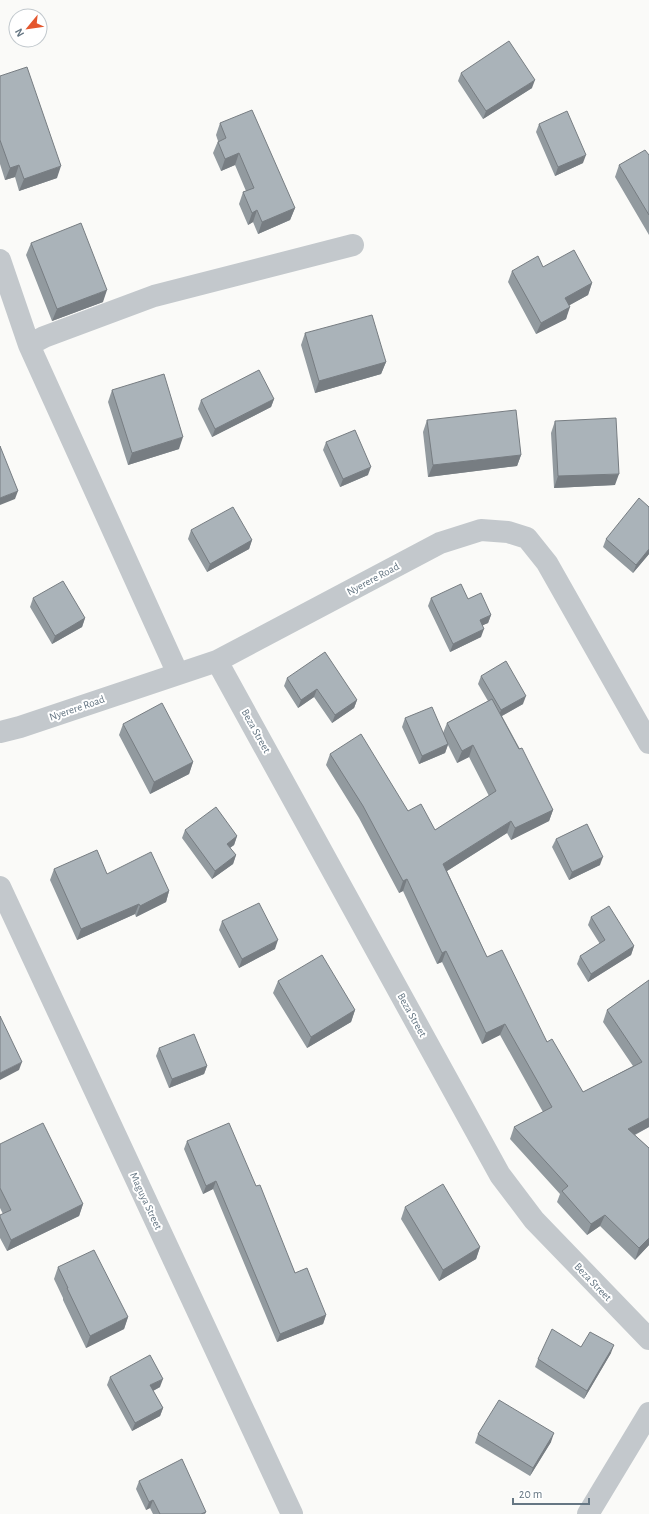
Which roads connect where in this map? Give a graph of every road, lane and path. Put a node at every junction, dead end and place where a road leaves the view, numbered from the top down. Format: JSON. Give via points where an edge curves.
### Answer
{"nodes":[{"id":1,"x":353,"y":245,"type":"dead end"},
{"id":2,"x":0,"y":260,"type":"edge"},
{"id":3,"x":29,"y":346,"type":"junction"},
{"id":4,"x":217,"y":661,"type":"junction"},
{"id":5,"x":178,"y":674,"type":"junction"},
{"id":6,"x":0,"y":732,"type":"edge"},
{"id":7,"x":649,"y":743,"type":"edge"},
{"id":8,"x":0,"y":887,"type":"edge"},
{"id":9,"x":649,"y":1340,"type":"edge"},
{"id":10,"x":649,"y":1413,"type":"edge"},
{"id":11,"x":292,"y":1514,"type":"edge"},
{"id":12,"x":588,"y":1514,"type":"edge"}],
"edges":[{"from":1,"to":3,"type":"street","via":[[154,296],[44,337]]},
{"from":2,"to":3,"type":"street"},
{"from":3,"to":5,"type":"street"},
{"from":4,"to":5,"type":"street","name":"Nyerere Road"},
{"from":4,"to":7,"type":"street","name":"Nyerere Road","via":[[440,543],[481,530],[508,532],[527,538],[547,563]]},
{"from":4,"to":9,"type":"street","name":"Beza Street","via":[[500,1175],[534,1220]]},
{"from":5,"to":6,"type":"street","name":"Nyerere Road","via":[[20,728]]},
{"from":8,"to":11,"type":"street","name":"Maguya Street"},
{"from":10,"to":12,"type":"street"}]}
